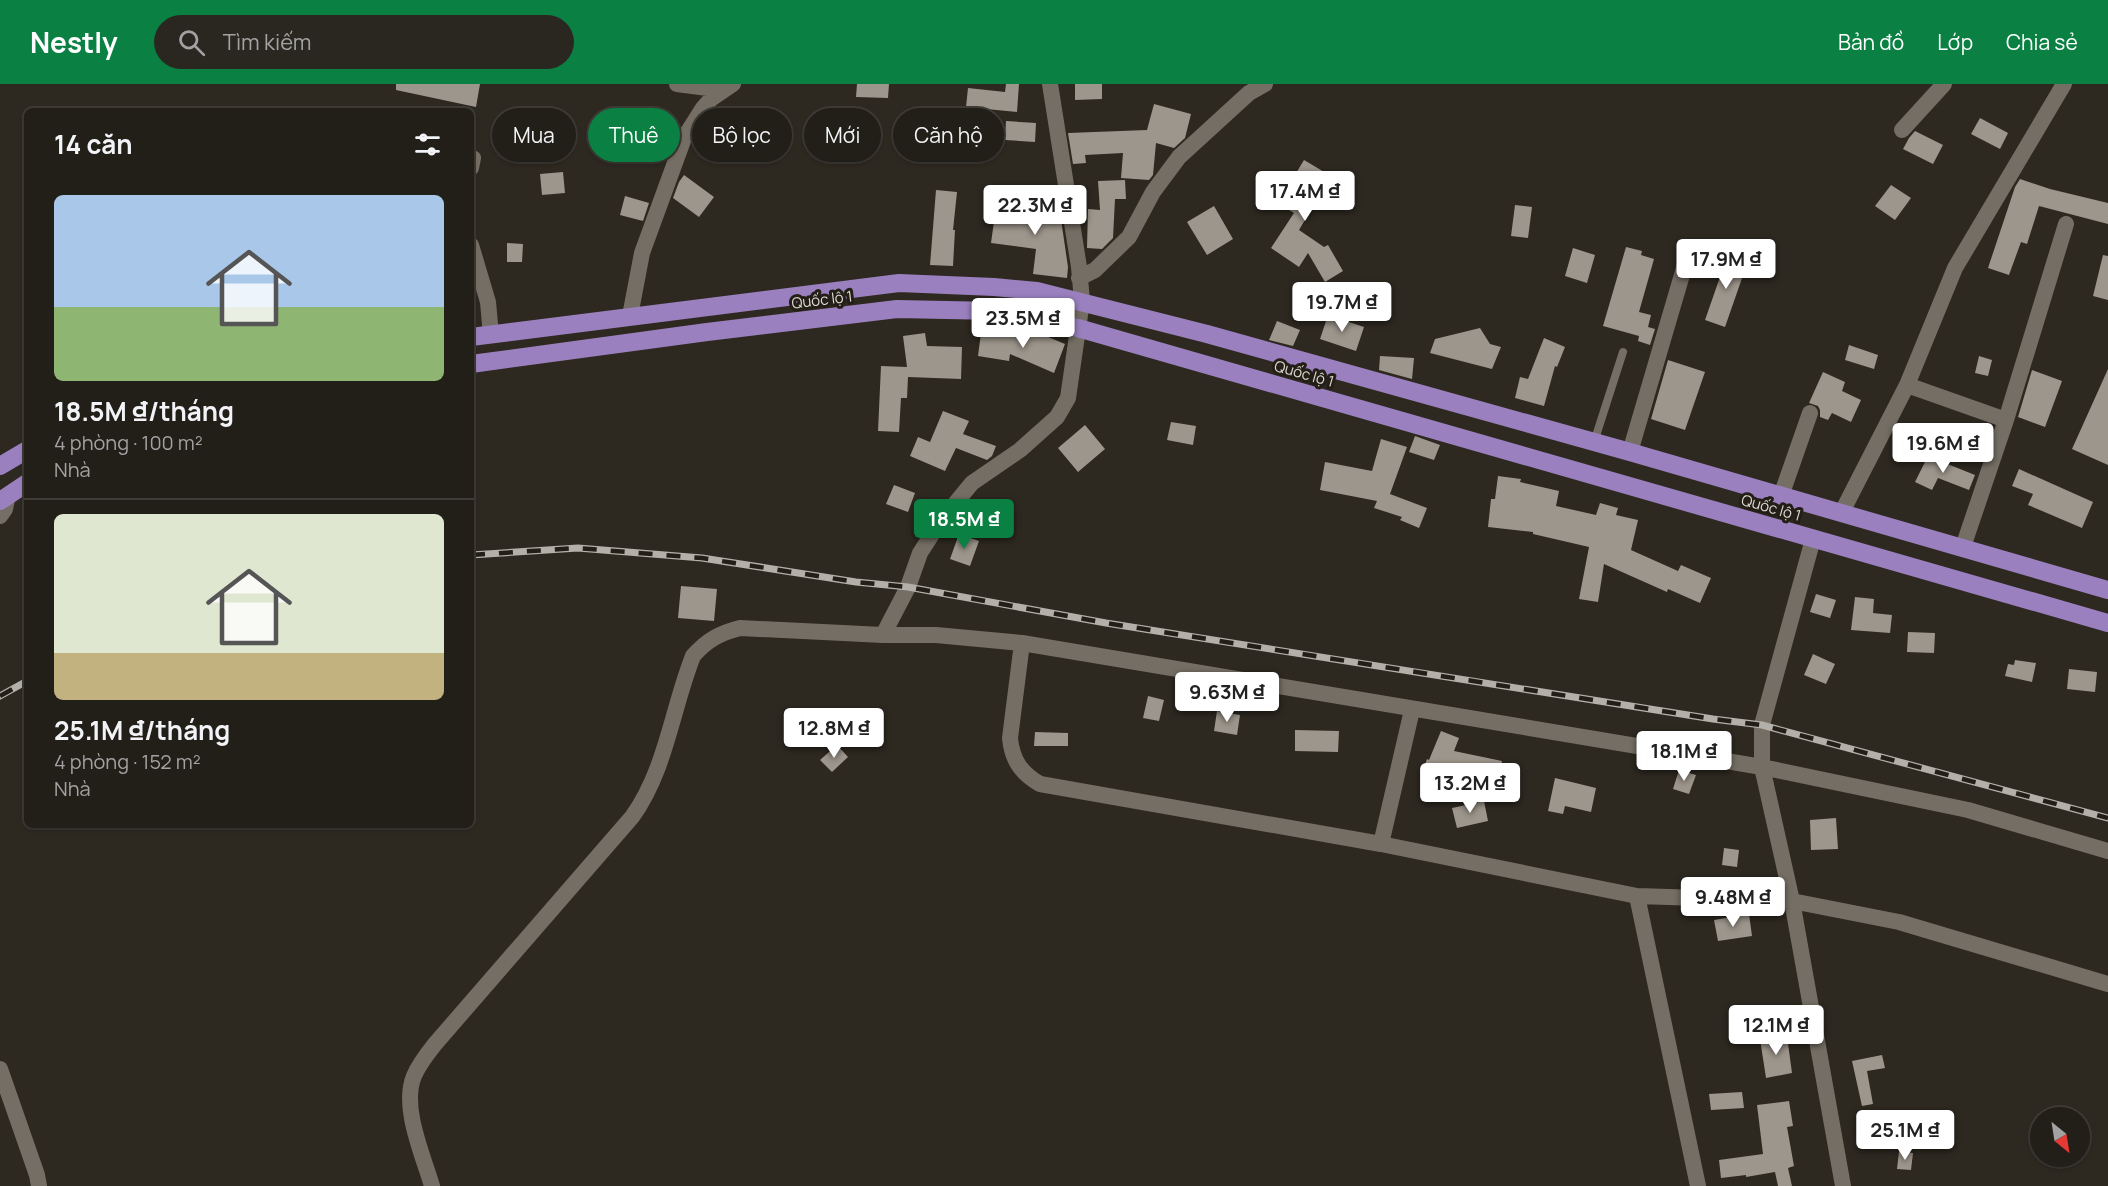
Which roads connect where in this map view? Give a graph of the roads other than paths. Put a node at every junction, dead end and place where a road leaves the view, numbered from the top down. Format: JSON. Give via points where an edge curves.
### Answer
{"nodes":[{"id":1,"x":677,"y":84,"type":"edge"},
{"id":2,"x":1050,"y":84,"type":"edge"},
{"id":3,"x":1265,"y":84,"type":"edge"},
{"id":4,"x":1944,"y":84,"type":"edge"},
{"id":5,"x":2064,"y":84,"type":"edge"},
{"id":6,"x":728,"y":87,"type":"edge"},
{"id":7,"x":1902,"y":129,"type":"dead end"},
{"id":8,"x":2066,"y":224,"type":"dead end"},
{"id":9,"x":1689,"y":251,"type":"dead end"},
{"id":10,"x":474,"y":255,"type":"edge"},
{"id":11,"x":1079,"y":278,"type":"junction"},
{"id":12,"x":1082,"y":301,"type":"junction"},
{"id":13,"x":630,"y":316,"type":"junction"},
{"id":14,"x":1078,"y":328,"type":"junction"},
{"id":15,"x":491,"y":335,"type":"junction"},
{"id":16,"x":474,"y":337,"type":"edge"},
{"id":17,"x":1623,"y":352,"type":"dead end"},
{"id":18,"x":474,"y":364,"type":"edge"},
{"id":19,"x":1907,"y":385,"type":"junction"},
{"id":20,"x":1810,"y":413,"type":"dead end"},
{"id":21,"x":2006,"y":420,"type":"junction"},
{"id":22,"x":1594,"y":442,"type":"junction"},
{"id":23,"x":24,"y":452,"type":"edge"},
{"id":24,"x":1630,"y":452,"type":"junction"},
{"id":25,"x":0,"y":466,"type":"edge"},
{"id":26,"x":24,"y":485,"type":"edge"},
{"id":27,"x":1781,"y":496,"type":"junction"},
{"id":28,"x":4,"y":498,"type":"edge"},
{"id":29,"x":1842,"y":512,"type":"junction"},
{"id":30,"x":0,"y":516,"type":"edge"},
{"id":31,"x":1813,"y":539,"type":"junction"},
{"id":32,"x":1963,"y":547,"type":"junction"},
{"id":33,"x":2108,"y":590,"type":"edge"},
{"id":34,"x":2108,"y":623,"type":"edge"},
{"id":35,"x":883,"y":635,"type":"junction"},
{"id":36,"x":1022,"y":643,"type":"junction"},
{"id":37,"x":1412,"y":710,"type":"junction"},
{"id":38,"x":1762,"y":766,"type":"junction"},
{"id":39,"x":1381,"y":844,"type":"junction"},
{"id":40,"x":2108,"y":851,"type":"edge"},
{"id":41,"x":1637,"y":896,"type":"junction"},
{"id":42,"x":1792,"y":901,"type":"junction"},
{"id":43,"x":2108,"y":984,"type":"edge"},
{"id":44,"x":0,"y":1069,"type":"edge"},
{"id":45,"x":39,"y":1186,"type":"edge"},
{"id":46,"x":432,"y":1186,"type":"edge"},
{"id":47,"x":1698,"y":1186,"type":"edge"},
{"id":48,"x":1843,"y":1186,"type":"edge"}],
"edges":[{"from":1,"to":6,"type":"street"},
{"from":2,"to":11,"type":"street"},
{"from":3,"to":11,"type":"street","via":[[1249,93],[1179,157],[1153,192],[1129,237],[1111,257]]},
{"from":4,"to":7,"type":"street"},
{"from":5,"to":19,"type":"street","via":[[1954,268]]},
{"from":6,"to":13,"type":"street","via":[[703,108],[684,138],[642,253]]},
{"from":8,"to":21,"type":"street"},
{"from":9,"to":24,"type":"street"},
{"from":10,"to":15,"type":"street","via":[[488,302]]},
{"from":11,"to":12,"type":"street"},
{"from":12,"to":13,"type":"highway","name":"Quốc lộ 1","via":[[1037,291],[899,283]]},
{"from":12,"to":14,"type":"street"},
{"from":12,"to":22,"type":"highway","name":"Quốc lộ 1"},
{"from":13,"to":15,"type":"highway","name":"Quốc lộ 1"},
{"from":14,"to":18,"type":"highway","name":"Quốc lộ 1","via":[[996,311],[897,309]]},
{"from":14,"to":31,"type":"highway","name":"Quốc lộ 1"},
{"from":14,"to":35,"type":"street","via":[[1071,388],[1063,408],[1020,450],[966,489],[920,553],[908,587]]},
{"from":15,"to":16,"type":"highway","name":"Quốc lộ 1"},
{"from":17,"to":22,"type":"lane"},
{"from":19,"to":21,"type":"street"},
{"from":19,"to":29,"type":"street"},
{"from":20,"to":27,"type":"street"},
{"from":21,"to":32,"type":"street"},
{"from":22,"to":24,"type":"highway","name":"Quốc lộ 1"},
{"from":23,"to":25,"type":"highway"},
{"from":24,"to":27,"type":"highway","name":"Quốc lộ 1"},
{"from":26,"to":28,"type":"highway"},
{"from":27,"to":29,"type":"highway","name":"Quốc lộ 1"},
{"from":28,"to":30,"type":"street","via":[[5,509]]},
{"from":29,"to":32,"type":"highway","name":"Quốc lộ 1"},
{"from":31,"to":34,"type":"highway","name":"Quốc lộ 1"},
{"from":31,"to":38,"type":"street","via":[[1762,725]]},
{"from":32,"to":33,"type":"highway","name":"Quốc lộ 1"},
{"from":35,"to":36,"type":"street"},
{"from":35,"to":46,"type":"street","via":[[740,628],[721,633],[693,656],[654,780],[642,804],[435,1044],[414,1077],[410,1106]]},
{"from":36,"to":37,"type":"street"},
{"from":36,"to":39,"type":"street","via":[[1011,750],[1021,770],[1040,784]]},
{"from":37,"to":38,"type":"street"},
{"from":37,"to":39,"type":"street"},
{"from":38,"to":40,"type":"street","via":[[1968,810]]},
{"from":38,"to":42,"type":"street"},
{"from":39,"to":41,"type":"street"},
{"from":41,"to":42,"type":"street"},
{"from":41,"to":47,"type":"street"},
{"from":42,"to":43,"type":"street","via":[[1899,922]]},
{"from":42,"to":48,"type":"street"},
{"from":44,"to":45,"type":"street"}]}
